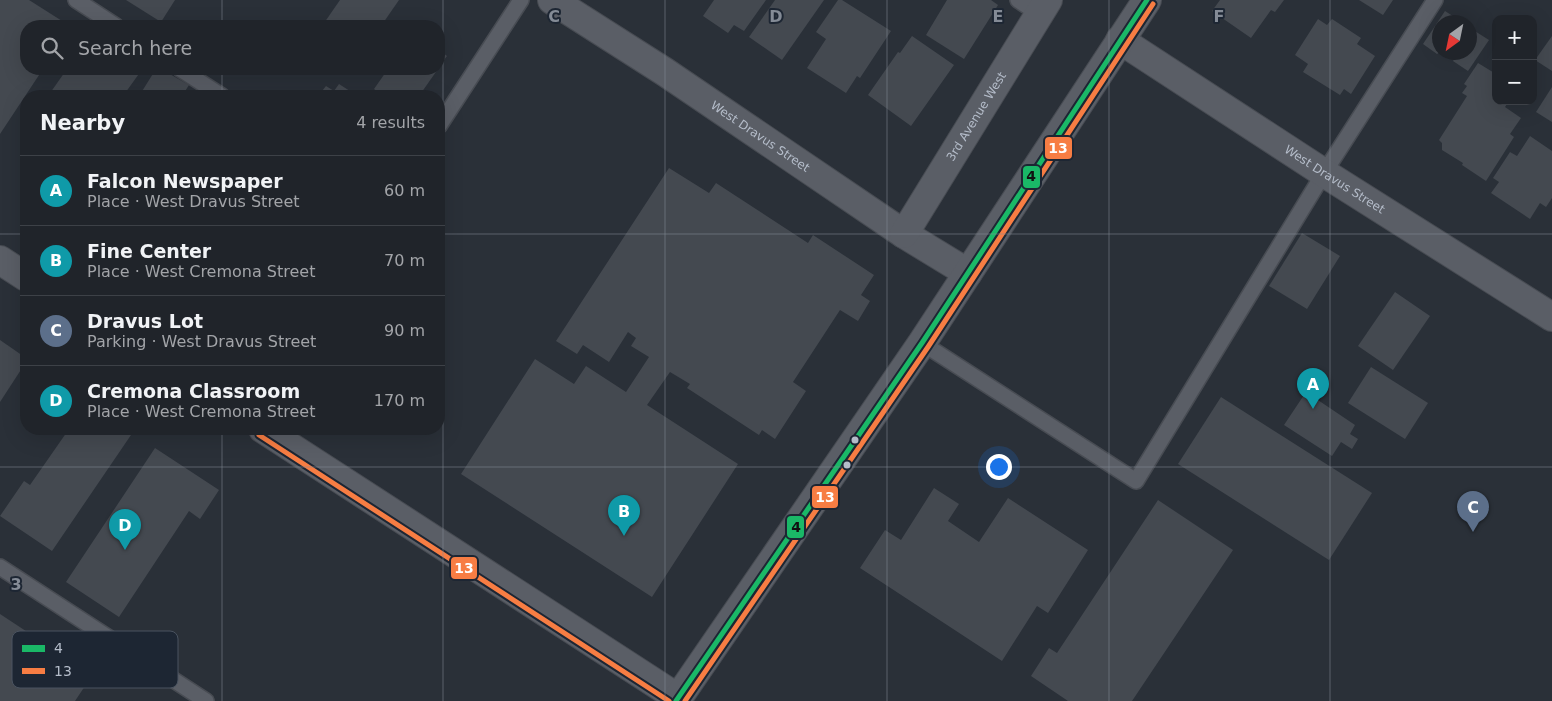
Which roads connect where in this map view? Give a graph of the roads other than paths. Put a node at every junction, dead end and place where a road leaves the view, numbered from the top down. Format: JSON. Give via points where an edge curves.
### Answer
{"nodes":[{"id":1,"x":76,"y":0,"type":"edge"},
{"id":2,"x":520,"y":0,"type":"edge"},
{"id":3,"x":552,"y":0,"type":"edge"},
{"id":4,"x":1147,"y":0,"type":"edge"},
{"id":5,"x":1435,"y":0,"type":"edge"},
{"id":6,"x":1035,"y":5,"type":"edge"},
{"id":7,"x":107,"y":20,"type":"edge"},
{"id":8,"x":1120,"y":40,"type":"junction"},
{"id":9,"x":189,"y":75,"type":"edge"},
{"id":10,"x":213,"y":90,"type":"edge"},
{"id":11,"x":445,"y":117,"type":"edge"},
{"id":12,"x":1324,"y":173,"type":"junction"},
{"id":13,"x":904,"y":234,"type":"junction"},
{"id":14,"x":0,"y":260,"type":"edge"},
{"id":15,"x":20,"y":273,"type":"edge"},
{"id":16,"x":968,"y":273,"type":"junction"},
{"id":17,"x":1552,"y":317,"type":"edge"},
{"id":18,"x":922,"y":343,"type":"junction"},
{"id":19,"x":272,"y":435,"type":"edge"},
{"id":20,"x":0,"y":567,"type":"edge"},
{"id":21,"x":98,"y":631,"type":"edge"},
{"id":22,"x":178,"y":683,"type":"edge"},
{"id":23,"x":677,"y":700,"type":"edge"},
{"id":24,"x":206,"y":701,"type":"edge"}],
"edges":[{"from":1,"to":7,"type":"lane"},
{"from":2,"to":11,"type":"lane"},
{"from":3,"to":13,"type":"street","name":"West Dravus Street"},
{"from":4,"to":8,"type":"street"},
{"from":5,"to":12,"type":"lane"},
{"from":6,"to":13,"type":"street","name":"3rd Avenue West"},
{"from":8,"to":12,"type":"street","name":"West Dravus Street"},
{"from":8,"to":16,"type":"street"},
{"from":9,"to":10,"type":"lane"},
{"from":12,"to":17,"type":"street","name":"West Dravus Street"},
{"from":12,"to":18,"type":"lane","via":[[1136,481]]},
{"from":13,"to":16,"type":"street","name":"West Dravus Street"},
{"from":14,"to":15,"type":"street"},
{"from":16,"to":18,"type":"street"},
{"from":18,"to":23,"type":"street"},
{"from":19,"to":23,"type":"street"},
{"from":20,"to":21,"type":"lane"},
{"from":22,"to":24,"type":"lane"}]}
